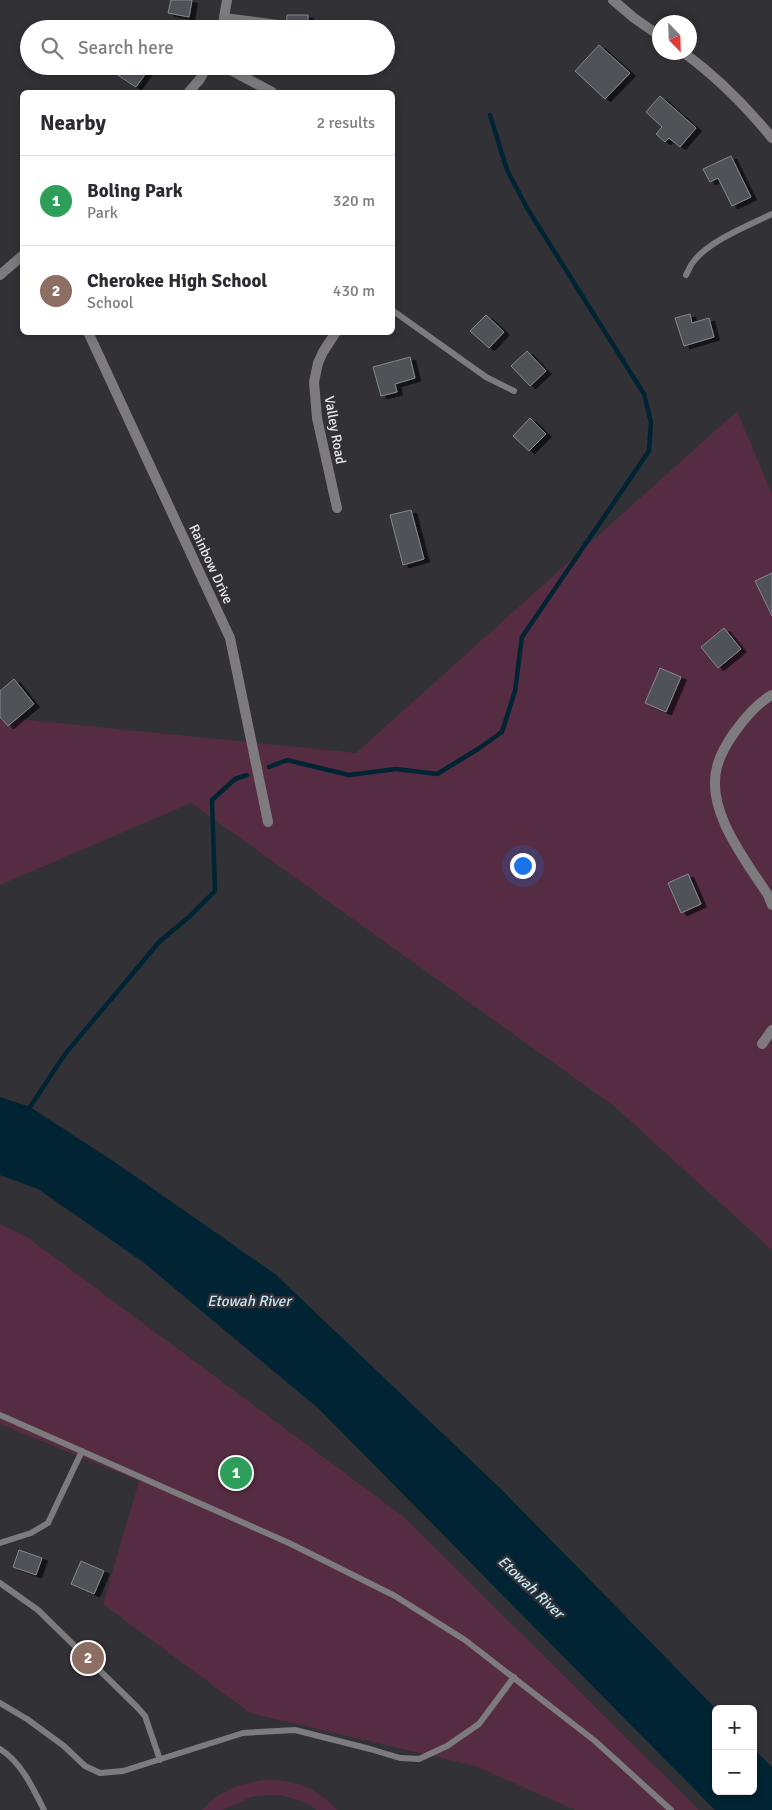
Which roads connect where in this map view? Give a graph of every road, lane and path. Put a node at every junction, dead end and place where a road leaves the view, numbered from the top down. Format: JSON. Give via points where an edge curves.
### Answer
{"nodes":[{"id":1,"x":227,"y":0,"type":"edge"},
{"id":2,"x":613,"y":0,"type":"edge"},
{"id":3,"x":224,"y":20,"type":"edge"},
{"id":4,"x":652,"y":30,"type":"edge"},
{"id":5,"x":692,"y":60,"type":"edge"},
{"id":6,"x":202,"y":75,"type":"edge"},
{"id":7,"x":239,"y":75,"type":"edge"},
{"id":8,"x":191,"y":90,"type":"edge"},
{"id":9,"x":268,"y":90,"type":"edge"},
{"id":10,"x":772,"y":138,"type":"edge"},
{"id":11,"x":772,"y":214,"type":"edge"},
{"id":12,"x":20,"y":258,"type":"edge"},
{"id":13,"x":0,"y":275,"type":"edge"},
{"id":14,"x":686,"y":275,"type":"dead end"},
{"id":15,"x":395,"y":312,"type":"edge"},
{"id":16,"x":89,"y":335,"type":"edge"},
{"id":17,"x":334,"y":335,"type":"edge"},
{"id":18,"x":514,"y":391,"type":"dead end"},
{"id":19,"x":336,"y":508,"type":"dead end"},
{"id":20,"x":772,"y":695,"type":"edge"},
{"id":21,"x":268,"y":822,"type":"dead end"},
{"id":22,"x":772,"y":905,"type":"edge"},
{"id":23,"x":772,"y":1030,"type":"edge"},
{"id":24,"x":762,"y":1044,"type":"dead end"},
{"id":25,"x":0,"y":1415,"type":"edge"},
{"id":26,"x":82,"y":1451,"type":"junction"},
{"id":27,"x":0,"y":1543,"type":"edge"},
{"id":28,"x":0,"y":1583,"type":"edge"},
{"id":29,"x":514,"y":1677,"type":"junction"},
{"id":30,"x":0,"y":1703,"type":"edge"},
{"id":31,"x":0,"y":1749,"type":"edge"},
{"id":32,"x":160,"y":1760,"type":"junction"},
{"id":33,"x":44,"y":1810,"type":"edge"},
{"id":34,"x":671,"y":1810,"type":"edge"}],
"edges":[{"from":1,"to":3,"type":"street"},
{"from":2,"to":4,"type":"street"},
{"from":5,"to":10,"type":"street","via":[[750,111]]},
{"from":6,"to":8,"type":"street"},
{"from":7,"to":9,"type":"street"},
{"from":11,"to":14,"type":"lane","via":[[703,252]]},
{"from":12,"to":13,"type":"street"},
{"from":15,"to":18,"type":"lane","via":[[486,377]]},
{"from":16,"to":21,"type":"street","name":"Rainbow Drive","via":[[230,638]]},
{"from":17,"to":19,"type":"street","name":"Valley Road","via":[[318,363],[314,382],[317,418]]},
{"from":20,"to":22,"type":"street","via":[[750,712],[725,747],[716,768],[715,788],[729,833]]},
{"from":23,"to":24,"type":"street"},
{"from":25,"to":26,"type":"lane"},
{"from":26,"to":27,"type":"lane","via":[[48,1523]]},
{"from":26,"to":29,"type":"lane","via":[[289,1543],[395,1596],[465,1640]]},
{"from":28,"to":32,"type":"lane","via":[[38,1610],[137,1707],[145,1716]]},
{"from":29,"to":32,"type":"lane","via":[[479,1724],[447,1746],[418,1759],[400,1758],[295,1730],[243,1733]]},
{"from":29,"to":34,"type":"lane","via":[[596,1740]]},
{"from":30,"to":32,"type":"lane","via":[[27,1718],[85,1766],[100,1773],[123,1771]]},
{"from":31,"to":33,"type":"lane","via":[[27,1778]]}]}
